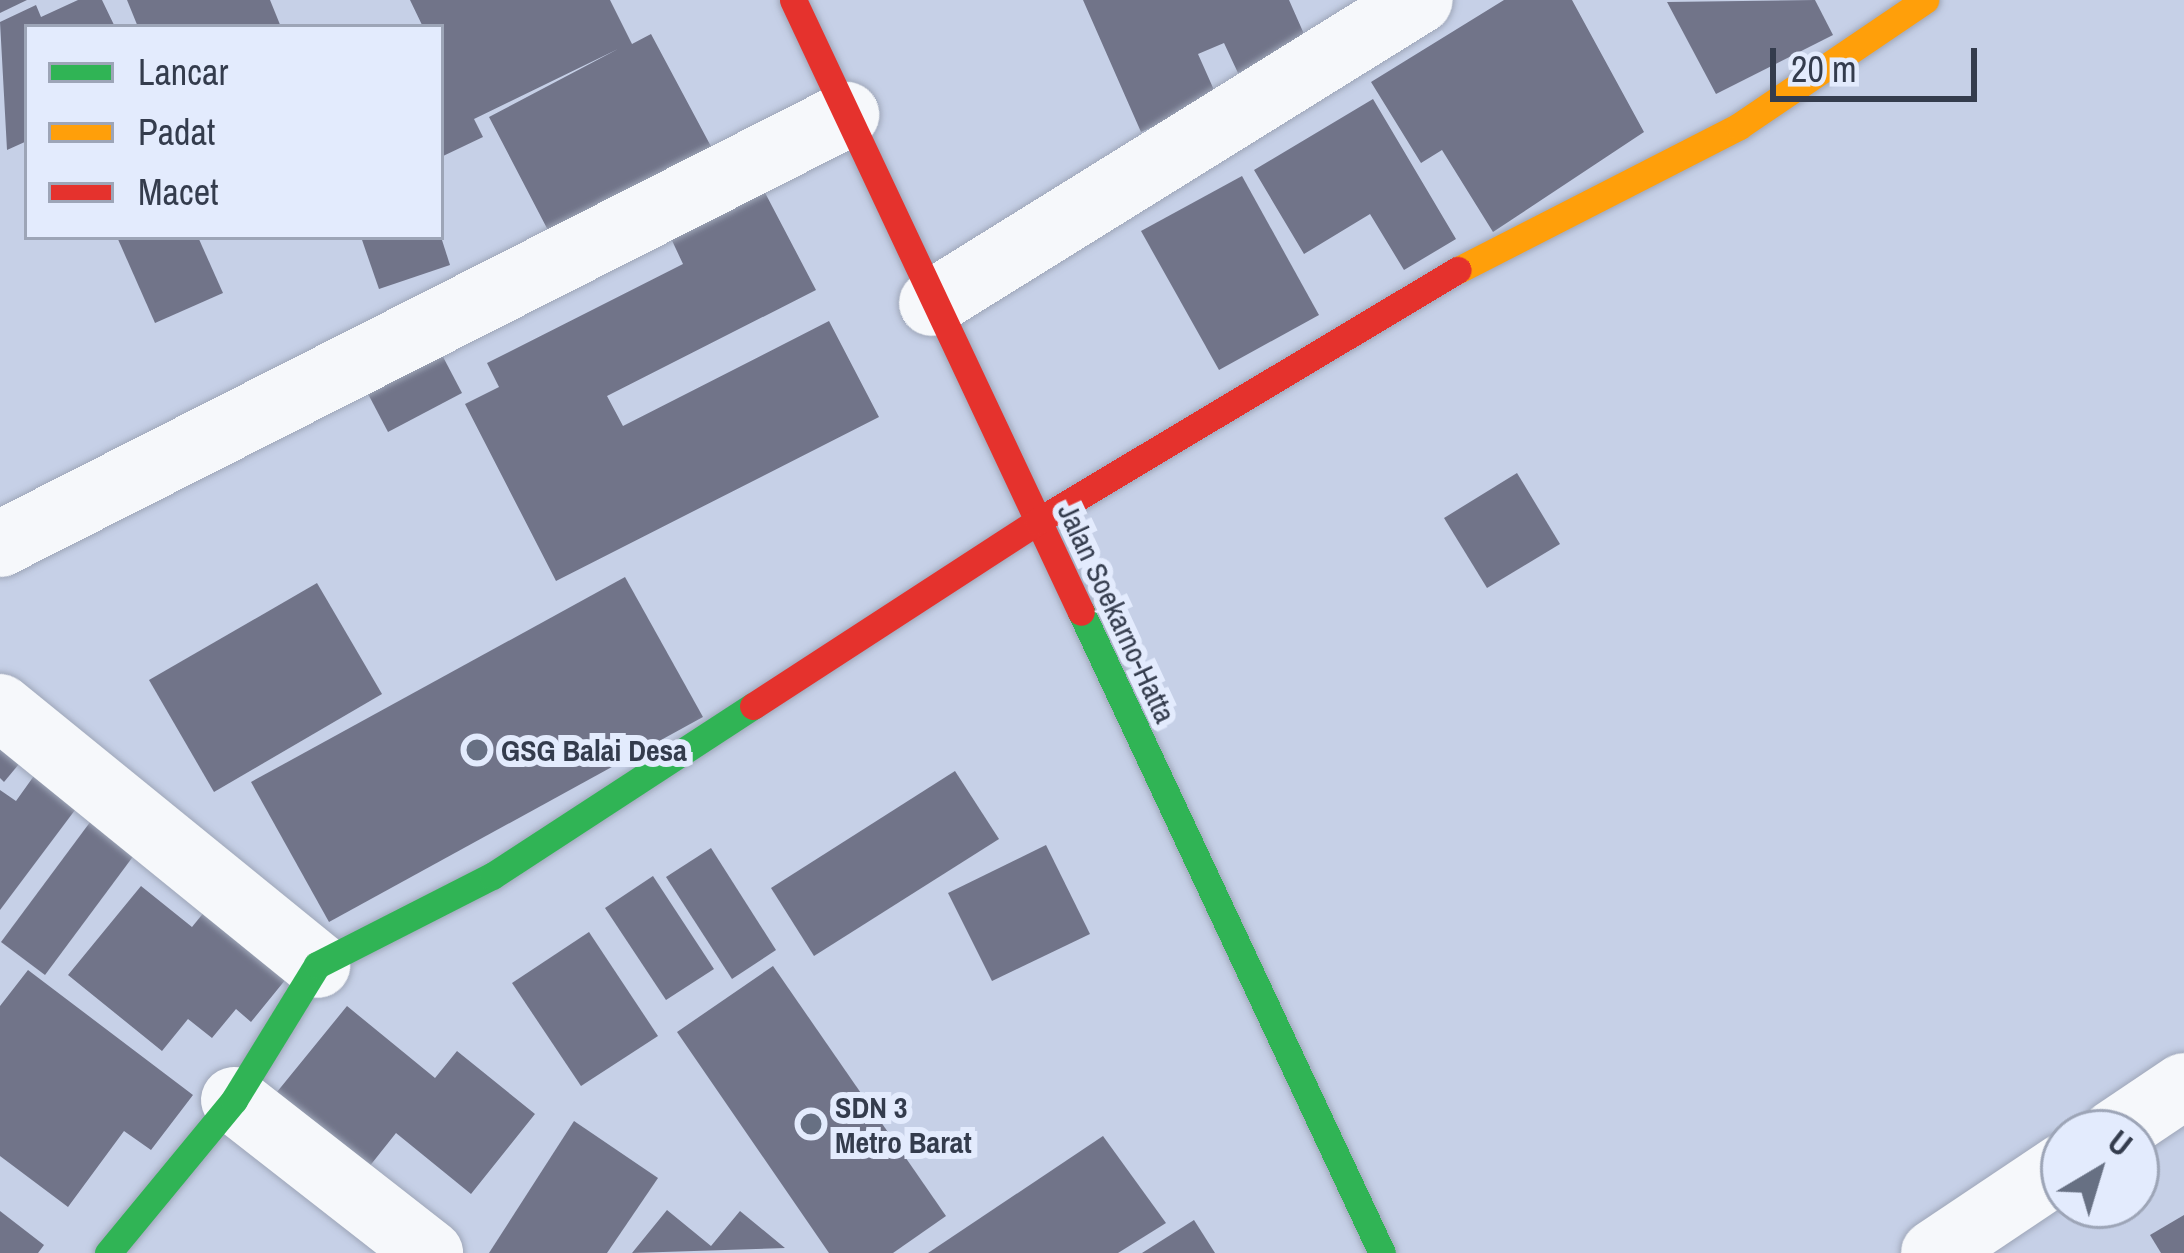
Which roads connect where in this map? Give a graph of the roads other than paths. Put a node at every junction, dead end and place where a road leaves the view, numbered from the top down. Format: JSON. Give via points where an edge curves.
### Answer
{"nodes":[{"id":1,"x":794,"y":0,"type":"edge"},
{"id":2,"x":1420,"y":0,"type":"edge"},
{"id":3,"x":1924,"y":0,"type":"edge"},
{"id":4,"x":846,"y":115,"type":"junction"},
{"id":5,"x":932,"y":303,"type":"junction"},
{"id":6,"x":1038,"y":521,"type":"junction"},
{"id":7,"x":0,"y":544,"type":"edge"},
{"id":8,"x":0,"y":707,"type":"edge"},
{"id":9,"x":317,"y":965,"type":"junction"},
{"id":10,"x":2184,"y":1086,"type":"edge"},
{"id":11,"x":234,"y":1100,"type":"junction"},
{"id":12,"x":2150,"y":1109,"type":"edge"},
{"id":13,"x":2040,"y":1182,"type":"edge"},
{"id":14,"x":108,"y":1253,"type":"edge"},
{"id":15,"x":430,"y":1253,"type":"edge"},
{"id":16,"x":1382,"y":1253,"type":"edge"},
{"id":17,"x":1934,"y":1253,"type":"edge"}],
"edges":[{"from":1,"to":4,"type":"street","name":"Jalan Soekarno-Hatta"},
{"from":2,"to":5,"type":"street"},
{"from":3,"to":6,"type":"street","via":[[1739,126],[1499,245]]},
{"from":4,"to":5,"type":"street","name":"Jalan Soekarno-Hatta"},
{"from":4,"to":7,"type":"street"},
{"from":5,"to":6,"type":"street","name":"Jalan Soekarno-Hatta"},
{"from":6,"to":9,"type":"street","via":[[492,876]]},
{"from":6,"to":16,"type":"street","name":"Jalan Soekarno-Hatta"},
{"from":8,"to":9,"type":"street"},
{"from":9,"to":11,"type":"street"},
{"from":10,"to":12,"type":"street"},
{"from":11,"to":14,"type":"street"},
{"from":11,"to":15,"type":"street"},
{"from":13,"to":17,"type":"street"}]}
